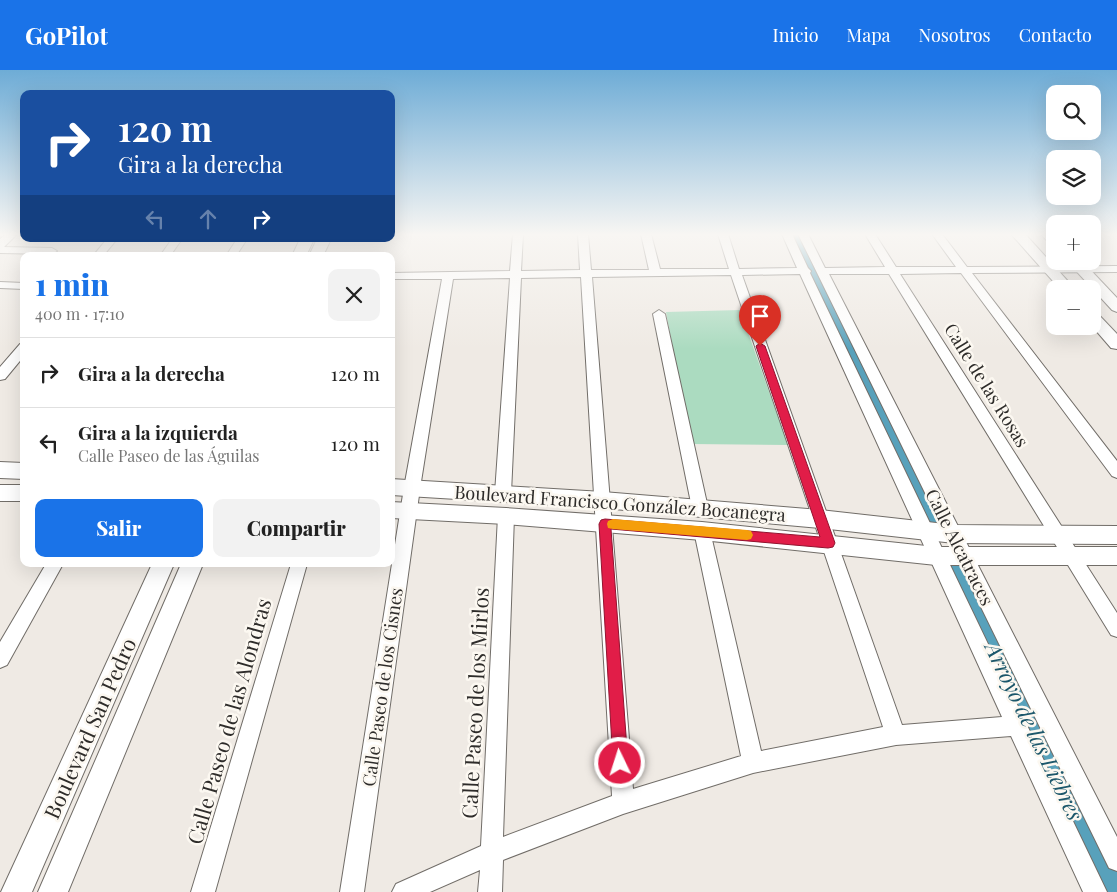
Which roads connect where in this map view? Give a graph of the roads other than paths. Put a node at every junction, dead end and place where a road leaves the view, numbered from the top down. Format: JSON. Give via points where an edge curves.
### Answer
{"nodes":[{"id":1,"x":630,"y":272,"type":"edge"},
{"id":2,"x":737,"y":272,"type":"edge"},
{"id":3,"x":807,"y":272,"type":"edge"},
{"id":4,"x":823,"y":272,"type":"edge"},
{"id":5,"x":893,"y":272,"type":"edge"},
{"id":6,"x":967,"y":272,"type":"edge"},
{"id":7,"x":1085,"y":272,"type":"edge"},
{"id":8,"x":586,"y":273,"type":"junction"},
{"id":9,"x":516,"y":274,"type":"junction"},
{"id":10,"x":448,"y":275,"type":"junction"},
{"id":11,"x":395,"y":276,"type":"edge"},
{"id":12,"x":0,"y":285,"type":"edge"},
{"id":13,"x":20,"y":286,"type":"edge"},
{"id":14,"x":1117,"y":307,"type":"edge"},
{"id":15,"x":659,"y":314,"type":"dead end"},
{"id":16,"x":1101,"y":326,"type":"edge"},
{"id":17,"x":1117,"y":344,"type":"edge"},
{"id":18,"x":20,"y":352,"type":"edge"},
{"id":19,"x":0,"y":376,"type":"edge"},
{"id":20,"x":1117,"y":472,"type":"edge"},
{"id":21,"x":395,"y":487,"type":"edge"},
{"id":22,"x":412,"y":488,"type":"junction"},
{"id":23,"x":0,"y":493,"type":"edge"},
{"id":24,"x":20,"y":493,"type":"edge"},
{"id":25,"x":503,"y":493,"type":"junction"},
{"id":26,"x":603,"y":500,"type":"junction"},
{"id":27,"x":700,"y":508,"type":"junction"},
{"id":28,"x":400,"y":511,"type":"edge"},
{"id":29,"x":506,"y":516,"type":"junction"},
{"id":30,"x":820,"y":519,"type":"junction"},
{"id":31,"x":605,"y":524,"type":"junction"},
{"id":32,"x":702,"y":531,"type":"junction"},
{"id":33,"x":925,"y":532,"type":"junction"},
{"id":34,"x":954,"y":534,"type":"junction"},
{"id":35,"x":1058,"y":535,"type":"junction"},
{"id":36,"x":1117,"y":535,"type":"edge"},
{"id":37,"x":828,"y":543,"type":"junction"},
{"id":38,"x":395,"y":551,"type":"edge"},
{"id":39,"x":936,"y":556,"type":"junction"},
{"id":40,"x":965,"y":556,"type":"junction"},
{"id":41,"x":1117,"y":556,"type":"edge"},
{"id":42,"x":1072,"y":557,"type":"junction"},
{"id":43,"x":53,"y":567,"type":"edge"},
{"id":44,"x":162,"y":567,"type":"edge"},
{"id":45,"x":191,"y":567,"type":"edge"},
{"id":46,"x":298,"y":567,"type":"edge"},
{"id":47,"x":393,"y":567,"type":"edge"},
{"id":48,"x":1117,"y":629,"type":"edge"},
{"id":49,"x":0,"y":659,"type":"edge"},
{"id":50,"x":1016,"y":726,"type":"junction"},
{"id":51,"x":896,"y":735,"type":"junction"},
{"id":52,"x":753,"y":763,"type":"junction"},
{"id":53,"x":623,"y":803,"type":"junction"},
{"id":54,"x":491,"y":853,"type":"junction"},
{"id":55,"x":1117,"y":860,"type":"edge"},
{"id":56,"x":16,"y":892,"type":"edge"},
{"id":57,"x":53,"y":892,"type":"edge"},
{"id":58,"x":203,"y":892,"type":"edge"},
{"id":59,"x":352,"y":892,"type":"edge"},
{"id":60,"x":404,"y":892,"type":"edge"},
{"id":61,"x":490,"y":892,"type":"edge"},
{"id":62,"x":1094,"y":892,"type":"edge"}],
"edges":[{"from":1,"to":8,"type":"street"},
{"from":2,"to":30,"type":"street"},
{"from":3,"to":33,"type":"street"},
{"from":4,"to":34,"type":"street","name":"Calle Alcatraces"},
{"from":5,"to":35,"type":"street","name":"Calle de las Rosas"},
{"from":6,"to":20,"type":"street"},
{"from":7,"to":14,"type":"main road"},
{"from":8,"to":9,"type":"street"},
{"from":8,"to":26,"type":"street"},
{"from":9,"to":10,"type":"street"},
{"from":9,"to":25,"type":"street"},
{"from":10,"to":11,"type":"street"},
{"from":10,"to":22,"type":"street","name":"Calle Paseo de los Cisnes"},
{"from":12,"to":13,"type":"street"},
{"from":15,"to":27,"type":"street"},
{"from":16,"to":17,"type":"main road"},
{"from":18,"to":19,"type":"street"},
{"from":21,"to":22,"type":"main road","name":"Boulevard Francisco González Bocanegra"},
{"from":22,"to":25,"type":"main road","name":"Boulevard Francisco González Bocanegra"},
{"from":22,"to":28,"type":"street","name":"Calle Paseo de los Cisnes"},
{"from":23,"to":24,"type":"main road"},
{"from":25,"to":26,"type":"main road","name":"Boulevard Francisco González Bocanegra"},
{"from":26,"to":27,"type":"main road","name":"Boulevard Francisco González Bocanegra"},
{"from":26,"to":31,"type":"street"},
{"from":27,"to":30,"type":"main road","name":"Boulevard Francisco González Bocanegra"},
{"from":28,"to":29,"type":"main road","name":"Boulevard Francisco González Bocanegra"},
{"from":28,"to":38,"type":"street","name":"Calle Paseo de los Cisnes"},
{"from":29,"to":31,"type":"main road","name":"Boulevard Francisco González Bocanegra"},
{"from":29,"to":54,"type":"street","name":"Calle Paseo de los Mirlos"},
{"from":30,"to":33,"type":"main road","name":"Boulevard Francisco González Bocanegra"},
{"from":30,"to":37,"type":"street"},
{"from":31,"to":32,"type":"main road","name":"Boulevard Francisco González Bocanegra"},
{"from":31,"to":53,"type":"street"},
{"from":32,"to":37,"type":"main road","name":"Boulevard Francisco González Bocanegra"},
{"from":32,"to":52,"type":"street"},
{"from":33,"to":34,"type":"main road","name":"Boulevard Francisco González Bocanegra"},
{"from":33,"to":39,"type":"street"},
{"from":34,"to":35,"type":"main road","name":"Boulevard Francisco González Bocanegra"},
{"from":34,"to":40,"type":"street","name":"Calle Alcatraces"},
{"from":35,"to":36,"type":"main road","name":"Boulevard Francisco González Bocanegra"},
{"from":35,"to":42,"type":"street","name":"Calle de las Rosas"},
{"from":37,"to":39,"type":"main road","name":"Boulevard Francisco González Bocanegra"},
{"from":37,"to":51,"type":"street"},
{"from":39,"to":40,"type":"main road","name":"Boulevard Francisco González Bocanegra"},
{"from":39,"to":50,"type":"street"},
{"from":40,"to":42,"type":"main road","name":"Boulevard Francisco González Bocanegra"},
{"from":40,"to":55,"type":"street","name":"Calle Alcatraces"},
{"from":41,"to":42,"type":"main road","name":"Boulevard Francisco González Bocanegra"},
{"from":42,"to":48,"type":"street","name":"Calle de las Rosas"},
{"from":43,"to":49,"type":"street"},
{"from":44,"to":56,"type":"main road","name":"Boulevard San Pedro"},
{"from":45,"to":57,"type":"main road","name":"Boulevard San Pedro"},
{"from":46,"to":58,"type":"street","name":"Calle Paseo de las Alondras"},
{"from":47,"to":59,"type":"street","name":"Calle Paseo de los Cisnes"},
{"from":50,"to":51,"type":"street"},
{"from":50,"to":62,"type":"street"},
{"from":51,"to":52,"type":"street"},
{"from":52,"to":53,"type":"street"},
{"from":53,"to":54,"type":"street"},
{"from":54,"to":60,"type":"street"},
{"from":54,"to":61,"type":"street","name":"Calle Paseo de los Mirlos"}]}
